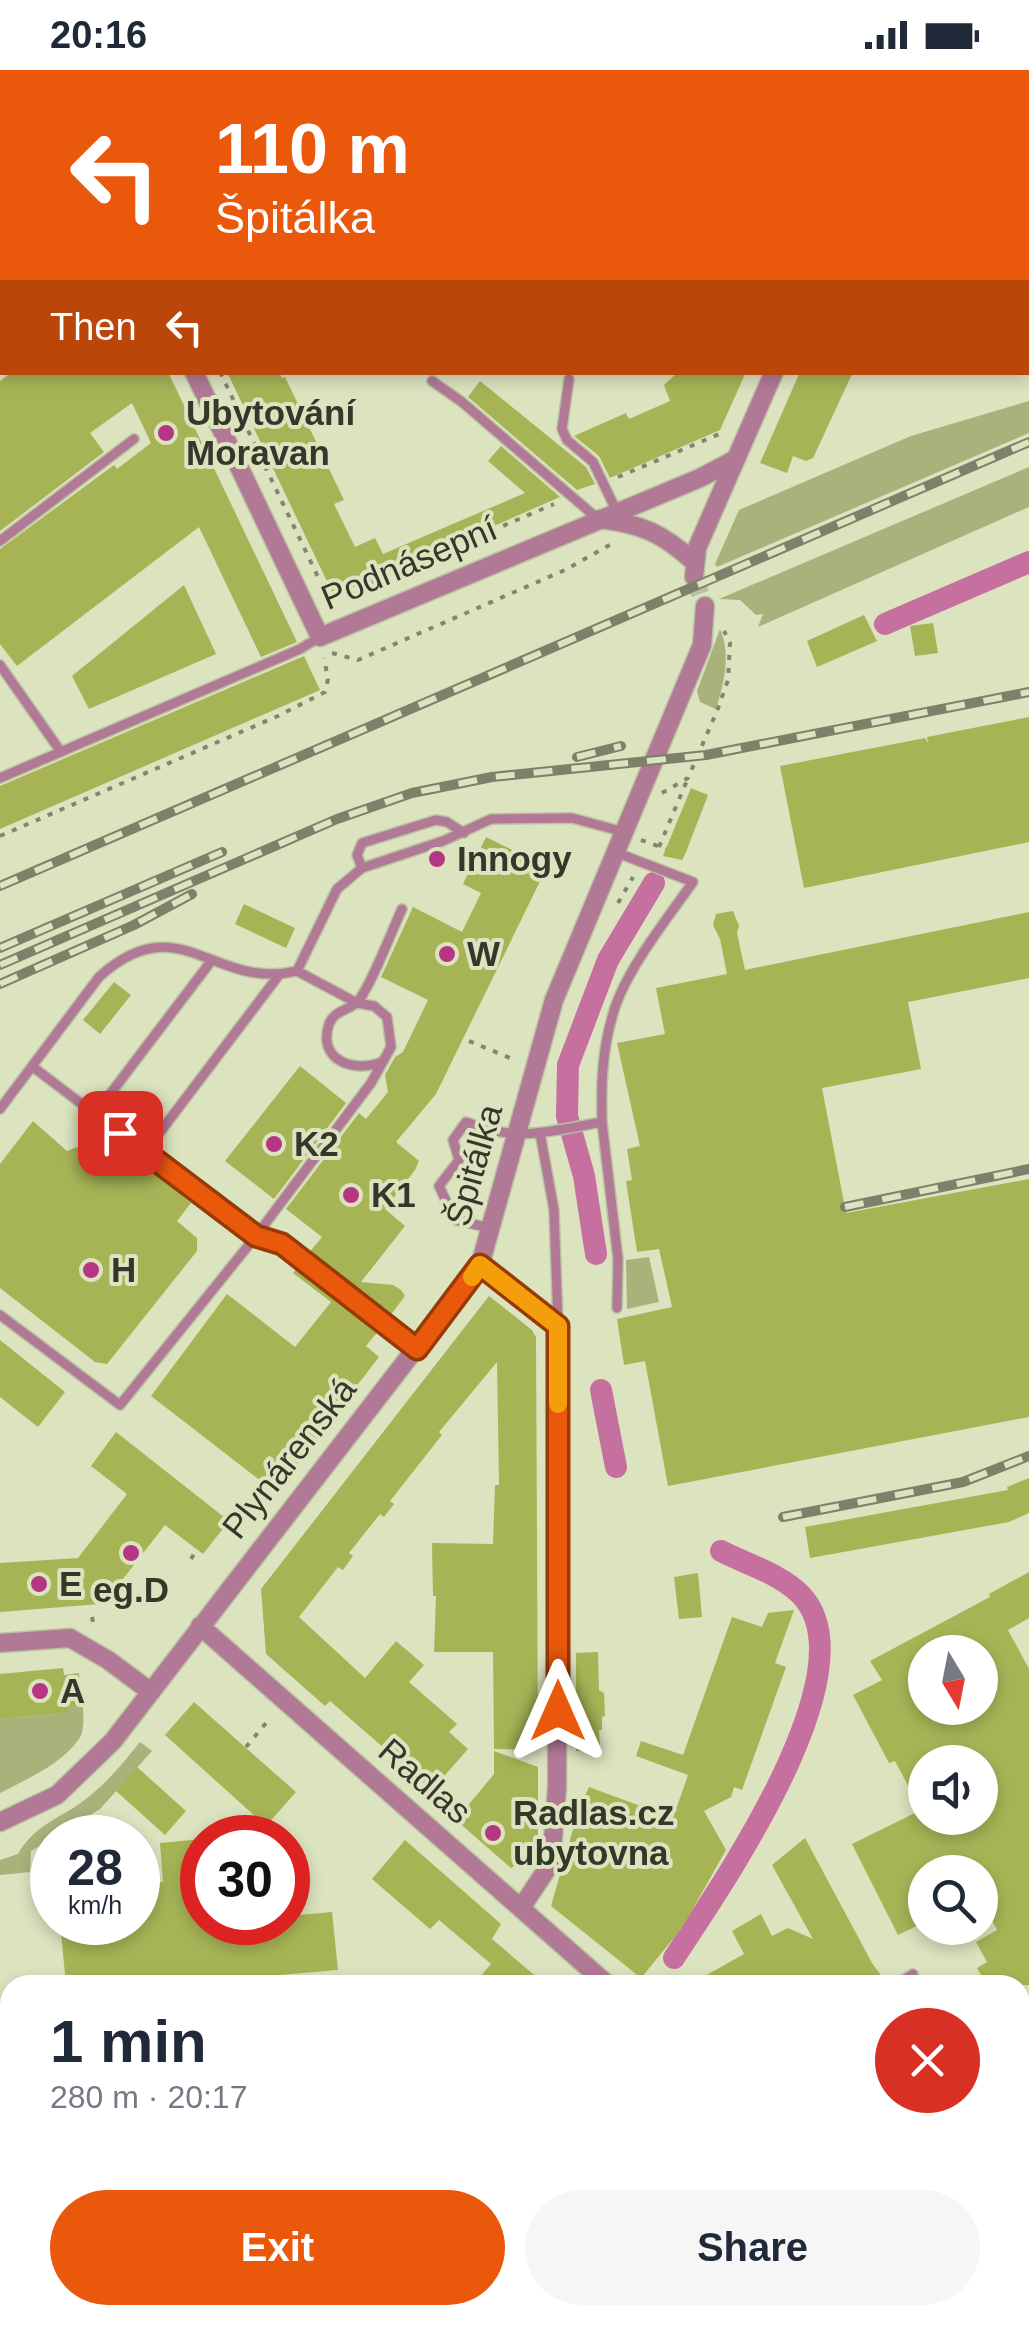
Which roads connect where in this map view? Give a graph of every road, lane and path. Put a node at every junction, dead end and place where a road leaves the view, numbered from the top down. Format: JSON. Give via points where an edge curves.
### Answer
{"nodes":[{"id":1,"x":195,"y":375,"type":"edge"},
{"id":2,"x":221,"y":375,"type":"edge"},
{"id":3,"x":773,"y":375,"type":"edge"},
{"id":4,"x":570,"y":379,"type":"dead end"},
{"id":5,"x":432,"y":381,"type":"dead end"},
{"id":6,"x":134,"y":439,"type":"dead end"},
{"id":7,"x":736,"y":459,"type":"junction"},
{"id":8,"x":621,"y":517,"type":"junction"},
{"id":9,"x":598,"y":519,"type":"junction"},
{"id":10,"x":0,"y":541,"type":"edge"},
{"id":11,"x":329,"y":600,"type":"dead end"},
{"id":12,"x":706,"y":606,"type":"tunnel mouth"},
{"id":13,"x":722,"y":626,"type":"dead end"},
{"id":14,"x":320,"y":637,"type":"junction"},
{"id":15,"x":0,"y":665,"type":"edge"},
{"id":16,"x":61,"y":752,"type":"junction"},
{"id":17,"x":0,"y":778,"type":"edge"},
{"id":18,"x":688,"y":778,"type":"junction"},
{"id":19,"x":632,"y":810,"type":"junction"},
{"id":20,"x":624,"y":832,"type":"junction"},
{"id":21,"x":464,"y":833,"type":"junction"},
{"id":22,"x":0,"y":836,"type":"edge"},
{"id":23,"x":660,"y":847,"type":"dead end"},
{"id":24,"x":616,"y":852,"type":"junction"},
{"id":25,"x":362,"y":868,"type":"junction"},
{"id":26,"x":402,"y":909,"type":"dead end"},
{"id":27,"x":212,"y":960,"type":"junction"},
{"id":28,"x":297,"y":971,"type":"junction"},
{"id":29,"x":279,"y":975,"type":"junction"},
{"id":30,"x":358,"y":1003,"type":"junction"},
{"id":31,"x":469,"y":1041,"type":"dead end"},
{"id":32,"x":510,"y":1058,"type":"dead end"},
{"id":33,"x":382,"y":1062,"type":"junction"},
{"id":34,"x":33,"y":1068,"type":"junction"},
{"id":35,"x":0,"y":1109,"type":"edge"},
{"id":36,"x":95,"y":1114,"type":"junction"},
{"id":37,"x":602,"y":1122,"type":"junction"},
{"id":38,"x":540,"y":1133,"type":"junction"},
{"id":39,"x":515,"y":1136,"type":"junction"},
{"id":40,"x":145,"y":1152,"type":"junction"},
{"id":41,"x":490,"y":1228,"type":"junction"},
{"id":42,"x":256,"y":1236,"type":"junction"},
{"id":43,"x":480,"y":1265,"type":"junction"},
{"id":44,"x":617,"y":1308,"type":"dead end"},
{"id":45,"x":0,"y":1315,"type":"edge"},
{"id":46,"x":558,"y":1326,"type":"junction"},
{"id":47,"x":417,"y":1349,"type":"junction"},
{"id":48,"x":92,"y":1617,"type":"dead end"},
{"id":49,"x":200,"y":1626,"type":"junction"},
{"id":50,"x":95,"y":1630,"type":"dead end"},
{"id":51,"x":0,"y":1643,"type":"edge"},
{"id":52,"x":151,"y":1692,"type":"junction"},
{"id":53,"x":271,"y":1717,"type":"dead end"},
{"id":54,"x":246,"y":1747,"type":"dead end"},
{"id":55,"x":429,"y":1788,"type":"dead end"},
{"id":56,"x":424,"y":1798,"type":"dead end"},
{"id":57,"x":0,"y":1822,"type":"edge"},
{"id":58,"x":521,"y":1908,"type":"junction"},
{"id":59,"x":597,"y":1975,"type":"edge"}],
"edges":[{"from":1,"to":14,"type":"street","name":"Podnásepní"},
{"from":2,"to":11,"type":"path"},
{"from":3,"to":7,"type":"street"},
{"from":4,"to":8,"type":"lane","via":[[562,428],[593,462]]},
{"from":5,"to":9,"type":"lane"},
{"from":6,"to":10,"type":"lane"},
{"from":7,"to":8,"type":"street"},
{"from":7,"to":8,"type":"street","via":[[694,569],[675,544]]},
{"from":8,"to":9,"type":"street"},
{"from":8,"to":14,"type":"path","via":[[614,542],[596,555],[358,660],[331,652]]},
{"from":9,"to":14,"type":"street","name":"Podnásepní"},
{"from":12,"to":19,"type":"street","name":"Špitálka","via":[[702,644]]},
{"from":13,"to":18,"type":"path","via":[[730,643],[728,680]]},
{"from":14,"to":16,"type":"lane"},
{"from":14,"to":22,"type":"path","via":[[324,692]]},
{"from":15,"to":16,"type":"lane"},
{"from":16,"to":17,"type":"lane"},
{"from":18,"to":19,"type":"path"},
{"from":18,"to":23,"type":"path"},
{"from":19,"to":20,"type":"street","name":"Špitálka"},
{"from":20,"to":21,"type":"lane","via":[[572,818],[491,819]]},
{"from":20,"to":24,"type":"street","name":"Špitálka"},
{"from":21,"to":25,"type":"lane"},
{"from":21,"to":25,"type":"lane","via":[[436,820],[362,843]]},
{"from":24,"to":37,"type":"lane","via":[[693,882],[613,1011],[601,1072]]},
{"from":24,"to":39,"type":"street","name":"Špitálka","via":[[554,1000]]},
{"from":25,"to":28,"type":"lane","via":[[336,889]]},
{"from":26,"to":30,"type":"lane"},
{"from":27,"to":29,"type":"lane","via":[[248,974]]},
{"from":27,"to":34,"type":"lane","via":[[164,944],[118,960],[98,977]]},
{"from":27,"to":36,"type":"lane"},
{"from":28,"to":29,"type":"lane"},
{"from":28,"to":30,"type":"lane"},
{"from":29,"to":40,"type":"lane"},
{"from":30,"to":33,"type":"lane","via":[[387,1017],[391,1047]]},
{"from":30,"to":33,"type":"lane","via":[[335,1014],[328,1043],[348,1067]]},
{"from":31,"to":32,"type":"path"},
{"from":33,"to":42,"type":"lane"},
{"from":34,"to":35,"type":"lane"},
{"from":34,"to":36,"type":"lane"},
{"from":36,"to":40,"type":"lane"},
{"from":37,"to":38,"type":"lane"},
{"from":37,"to":44,"type":"lane"},
{"from":38,"to":39,"type":"lane"},
{"from":38,"to":46,"type":"lane","via":[[554,1210]]},
{"from":39,"to":41,"type":"street","name":"Špitálka"},
{"from":39,"to":41,"type":"lane","via":[[466,1122],[453,1140],[459,1160],[439,1186],[454,1220]]},
{"from":40,"to":42,"type":"lane"},
{"from":41,"to":43,"type":"street","name":"Špitálka"},
{"from":42,"to":45,"type":"lane","via":[[120,1404]]},
{"from":42,"to":47,"type":"lane","via":[[282,1244]]},
{"from":43,"to":46,"type":"street","name":"Špitálka"},
{"from":43,"to":47,"type":"street","name":"Plynárenská"},
{"from":46,"to":58,"type":"street","via":[[558,1788],[551,1863]]},
{"from":47,"to":49,"type":"street","name":"Plynárenská"},
{"from":48,"to":50,"type":"path"},
{"from":49,"to":52,"type":"street","name":"Plynárenská"},
{"from":49,"to":58,"type":"street","name":"Radlas"},
{"from":51,"to":52,"type":"street","via":[[70,1638]]},
{"from":52,"to":57,"type":"street","name":"Plynárenská","via":[[77,1779]]},
{"from":53,"to":54,"type":"path"},
{"from":55,"to":56,"type":"path"},
{"from":58,"to":59,"type":"street","name":"Radlas"}]}
